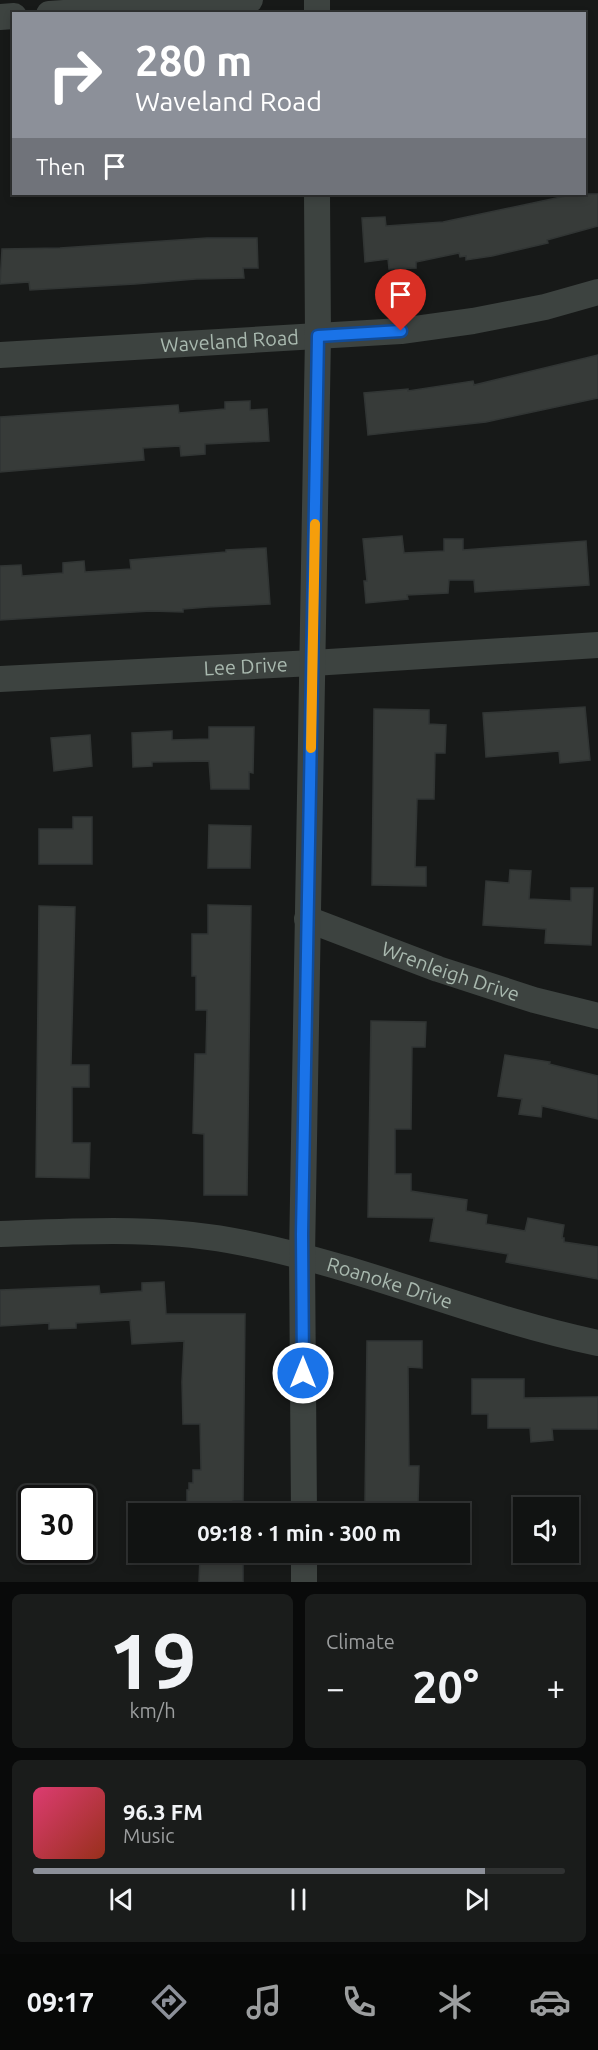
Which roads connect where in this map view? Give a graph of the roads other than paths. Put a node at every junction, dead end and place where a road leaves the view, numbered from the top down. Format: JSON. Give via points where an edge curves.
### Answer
{"nodes":[{"id":1,"x":250,"y":0,"type":"edge"},
{"id":2,"x":78,"y":12,"type":"edge"},
{"id":3,"x":317,"y":195,"type":"edge"},
{"id":4,"x":598,"y":292,"type":"edge"},
{"id":5,"x":318,"y":336,"type":"junction"},
{"id":6,"x":0,"y":355,"type":"edge"},
{"id":7,"x":598,"y":645,"type":"edge"},
{"id":8,"x":312,"y":663,"type":"junction"},
{"id":9,"x":0,"y":679,"type":"edge"},
{"id":10,"x":307,"y":919,"type":"junction"},
{"id":11,"x":598,"y":1016,"type":"edge"},
{"id":12,"x":0,"y":1234,"type":"edge"},
{"id":13,"x":302,"y":1256,"type":"junction"},
{"id":14,"x":598,"y":1343,"type":"edge"},
{"id":15,"x":304,"y":1503,"type":"edge"},
{"id":16,"x":304,"y":1563,"type":"edge"},
{"id":17,"x":304,"y":1582,"type":"edge"}],
"edges":[{"from":1,"to":2,"type":"street"},
{"from":3,"to":5,"type":"street"},
{"from":4,"to":5,"type":"street","name":"Waveland Road","via":[[473,321],[401,331]]},
{"from":5,"to":6,"type":"street","name":"Waveland Road"},
{"from":5,"to":8,"type":"street"},
{"from":7,"to":8,"type":"street","name":"Lee Drive"},
{"from":8,"to":9,"type":"street","name":"Lee Drive"},
{"from":8,"to":10,"type":"street"},
{"from":10,"to":11,"type":"street","name":"Wrenleigh Drive","via":[[438,969]]},
{"from":10,"to":13,"type":"street"},
{"from":12,"to":13,"type":"street","name":"Roanoke Drive","via":[[150,1231],[242,1242]]},
{"from":13,"to":14,"type":"street","name":"Roanoke Drive","via":[[510,1321]]},
{"from":13,"to":15,"type":"street"},
{"from":16,"to":17,"type":"street"}]}
